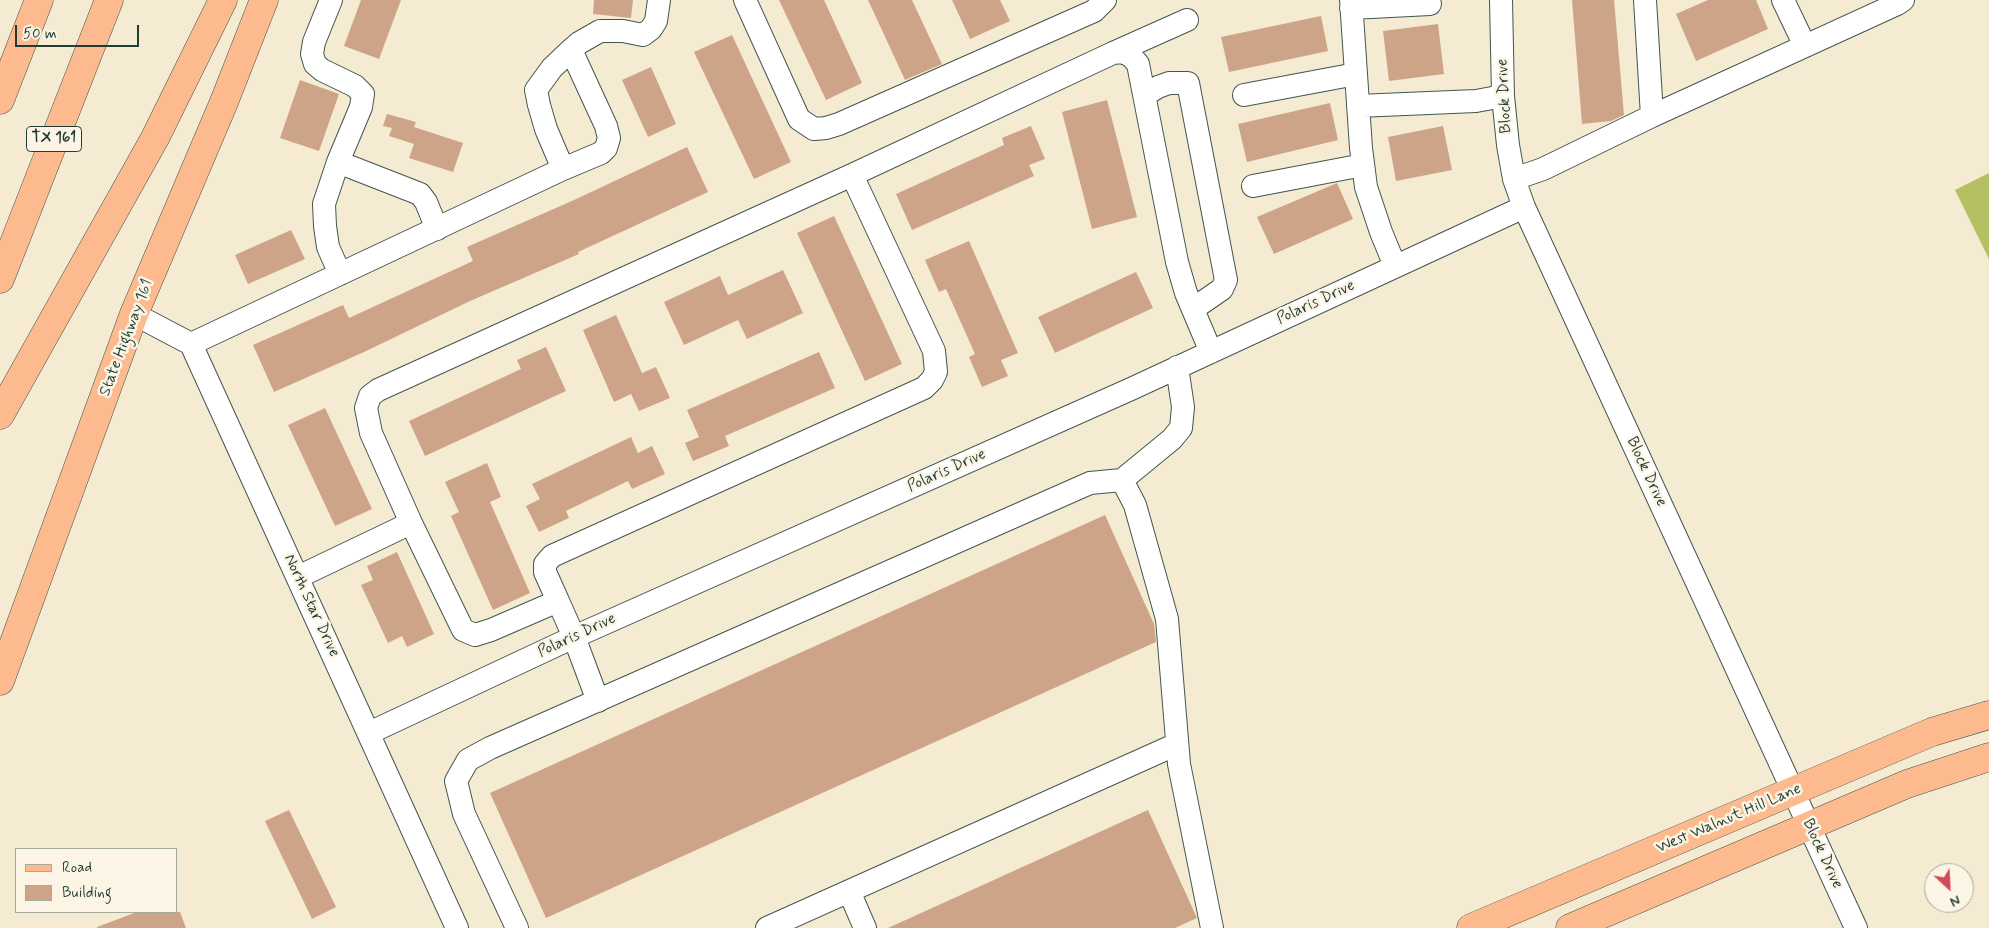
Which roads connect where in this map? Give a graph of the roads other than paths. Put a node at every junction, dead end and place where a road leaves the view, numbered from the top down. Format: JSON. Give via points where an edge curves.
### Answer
{"nodes":[{"id":1,"x":39,"y":0,"type":"edge"},
{"id":2,"x":109,"y":0,"type":"edge"},
{"id":3,"x":223,"y":0,"type":"edge"},
{"id":4,"x":264,"y":0,"type":"edge"},
{"id":5,"x":331,"y":0,"type":"edge"},
{"id":6,"x":659,"y":0,"type":"edge"},
{"id":7,"x":745,"y":0,"type":"edge"},
{"id":8,"x":1105,"y":0,"type":"edge"},
{"id":9,"x":1501,"y":0,"type":"edge"},
{"id":10,"x":1645,"y":0,"type":"edge"},
{"id":11,"x":1783,"y":0,"type":"edge"},
{"id":12,"x":1903,"y":0,"type":"edge"},
{"id":13,"x":1351,"y":4,"type":"edge"},
{"id":14,"x":1430,"y":4,"type":"dead end"},
{"id":15,"x":1186,"y":20,"type":"dead end"},
{"id":16,"x":1805,"y":46,"type":"junction"},
{"id":17,"x":571,"y":50,"type":"junction"},
{"id":18,"x":1112,"y":53,"type":"junction"},
{"id":19,"x":1356,"y":74,"type":"junction"},
{"id":20,"x":1145,"y":95,"type":"junction"},
{"id":21,"x":1244,"y":95,"type":"dead end"},
{"id":22,"x":1503,"y":96,"type":"junction"},
{"id":23,"x":0,"y":100,"type":"edge"},
{"id":24,"x":1358,"y":106,"type":"junction"},
{"id":25,"x":1652,"y":116,"type":"junction"},
{"id":26,"x":338,"y":162,"type":"junction"},
{"id":27,"x":1363,"y":165,"type":"junction"},
{"id":28,"x":563,"y":169,"type":"junction"},
{"id":29,"x":852,"y":175,"type":"junction"},
{"id":30,"x":1514,"y":179,"type":"junction"},
{"id":31,"x":1253,"y":186,"type":"dead end"},
{"id":32,"x":1524,"y":207,"type":"junction"},
{"id":33,"x":437,"y":229,"type":"junction"},
{"id":34,"x":1395,"y":266,"type":"junction"},
{"id":35,"x":340,"y":274,"type":"junction"},
{"id":36,"x":0,"y":278,"type":"edge"},
{"id":37,"x":1193,"y":309,"type":"junction"},
{"id":38,"x":134,"y":314,"type":"junction"},
{"id":39,"x":191,"y":344,"type":"junction"},
{"id":40,"x":1211,"y":352,"type":"junction"},
{"id":41,"x":1178,"y":367,"type":"junction"},
{"id":42,"x":0,"y":415,"type":"edge"},
{"id":43,"x":1122,"y":480,"type":"junction"},
{"id":44,"x":411,"y":523,"type":"junction"},
{"id":45,"x":298,"y":577,"type":"junction"},
{"id":46,"x":558,"y":601,"type":"junction"},
{"id":47,"x":574,"y":637,"type":"junction"},
{"id":48,"x":0,"y":681,"type":"edge"},
{"id":49,"x":598,"y":701,"type":"junction"},
{"id":50,"x":1989,"y":715,"type":"edge"},
{"id":51,"x":370,"y":734,"type":"junction"},
{"id":52,"x":1177,"y":744,"type":"junction"},
{"id":53,"x":1989,"y":757,"type":"edge"},
{"id":54,"x":1793,"y":792,"type":"junction"},
{"id":55,"x":1809,"y":825,"type":"junction"},
{"id":56,"x":849,"y":891,"type":"junction"},
{"id":57,"x":457,"y":928,"type":"edge"},
{"id":58,"x":517,"y":928,"type":"edge"},
{"id":59,"x":767,"y":928,"type":"edge"},
{"id":60,"x":864,"y":928,"type":"edge"},
{"id":61,"x":1212,"y":928,"type":"edge"},
{"id":62,"x":1471,"y":928,"type":"edge"},
{"id":63,"x":1570,"y":928,"type":"edge"},
{"id":64,"x":1856,"y":928,"type":"edge"}],
"edges":[{"from":1,"to":23,"type":"main road"},
{"from":2,"to":36,"type":"main road","number":"TX 161"},
{"from":3,"to":42,"type":"main road","via":[[155,138]]},
{"from":4,"to":38,"type":"main road","name":"State Highway 161"},
{"from":5,"to":26,"type":"street","via":[[314,42],[312,54],[315,64],[355,86],[363,94],[361,107]]},
{"from":6,"to":17,"type":"street","via":[[656,21],[643,35],[600,31]]},
{"from":7,"to":8,"type":"street","via":[[799,119],[814,129],[858,116],[1094,11]]},
{"from":9,"to":22,"type":"street","name":"Block Drive"},
{"from":10,"to":25,"type":"street"},
{"from":11,"to":16,"type":"street"},
{"from":12,"to":16,"type":"street"},
{"from":13,"to":14,"type":"street"},
{"from":13,"to":19,"type":"street"},
{"from":15,"to":18,"type":"street"},
{"from":16,"to":25,"type":"street"},
{"from":17,"to":28,"type":"street","via":[[536,90],[538,106]]},
{"from":17,"to":28,"type":"street","via":[[609,138],[601,153]]},
{"from":18,"to":20,"type":"street","via":[[1122,52],[1138,64]]},
{"from":18,"to":29,"type":"street"},
{"from":19,"to":21,"type":"street"},
{"from":19,"to":24,"type":"street"},
{"from":20,"to":37,"type":"street","via":[[1177,262]]},
{"from":20,"to":37,"type":"street","via":[[1169,83],[1188,83],[1226,280],[1222,289]]},
{"from":22,"to":24,"type":"street","via":[[1476,101]]},
{"from":22,"to":30,"type":"street","name":"Block Drive"},
{"from":24,"to":27,"type":"street"},
{"from":25,"to":30,"type":"street","via":[[1544,169]]},
{"from":26,"to":33,"type":"street","via":[[420,194]]},
{"from":26,"to":35,"type":"street","via":[[324,212],[328,247]]},
{"from":27,"to":31,"type":"street"},
{"from":27,"to":34,"type":"street","via":[[1366,187]]},
{"from":28,"to":33,"type":"street"},
{"from":29,"to":44,"type":"street","via":[[370,396],[366,408],[371,433]]},
{"from":29,"to":46,"type":"street","via":[[934,351],[936,372],[932,380],[924,388],[552,556],[545,564],[545,572]]},
{"from":30,"to":32,"type":"street","name":"Block Drive"},
{"from":32,"to":34,"type":"street","name":"Polaris Drive"},
{"from":32,"to":54,"type":"street","name":"Block Drive"},
{"from":33,"to":35,"type":"street"},
{"from":34,"to":40,"type":"street","name":"Polaris Drive"},
{"from":35,"to":39,"type":"street"},
{"from":37,"to":40,"type":"street"},
{"from":38,"to":39,"type":"street"},
{"from":38,"to":48,"type":"main road","name":"State Highway 161"},
{"from":39,"to":45,"type":"street","name":"North Star Drive"},
{"from":40,"to":41,"type":"street","name":"Polaris Drive"},
{"from":41,"to":43,"type":"street","via":[[1182,428]]},
{"from":41,"to":47,"type":"street","name":"Polaris Drive"},
{"from":43,"to":49,"type":"street","via":[[1090,483]]},
{"from":43,"to":52,"type":"street","via":[[1135,505],[1167,619]]},
{"from":44,"to":45,"type":"street"},
{"from":44,"to":46,"type":"street","via":[[463,630],[475,635]]},
{"from":45,"to":51,"type":"street","name":"North Star Drive"},
{"from":46,"to":47,"type":"street"},
{"from":47,"to":49,"type":"street"},
{"from":47,"to":51,"type":"street","name":"Polaris Drive"},
{"from":49,"to":58,"type":"street","via":[[468,760],[456,781],[464,814]]},
{"from":50,"to":54,"type":"main road","name":"West Walnut Hill Lane","via":[[1932,732]]},
{"from":51,"to":57,"type":"street","name":"North Star Drive"},
{"from":52,"to":56,"type":"street"},
{"from":52,"to":61,"type":"street"},
{"from":53,"to":55,"type":"main road","via":[[1907,784]]},
{"from":54,"to":55,"type":"street","name":"Block Drive"},
{"from":54,"to":62,"type":"main road","name":"West Walnut Hill Lane"},
{"from":55,"to":63,"type":"main road"},
{"from":55,"to":64,"type":"street","name":"Block Drive"},
{"from":56,"to":59,"type":"street"},
{"from":56,"to":60,"type":"street"}]}
